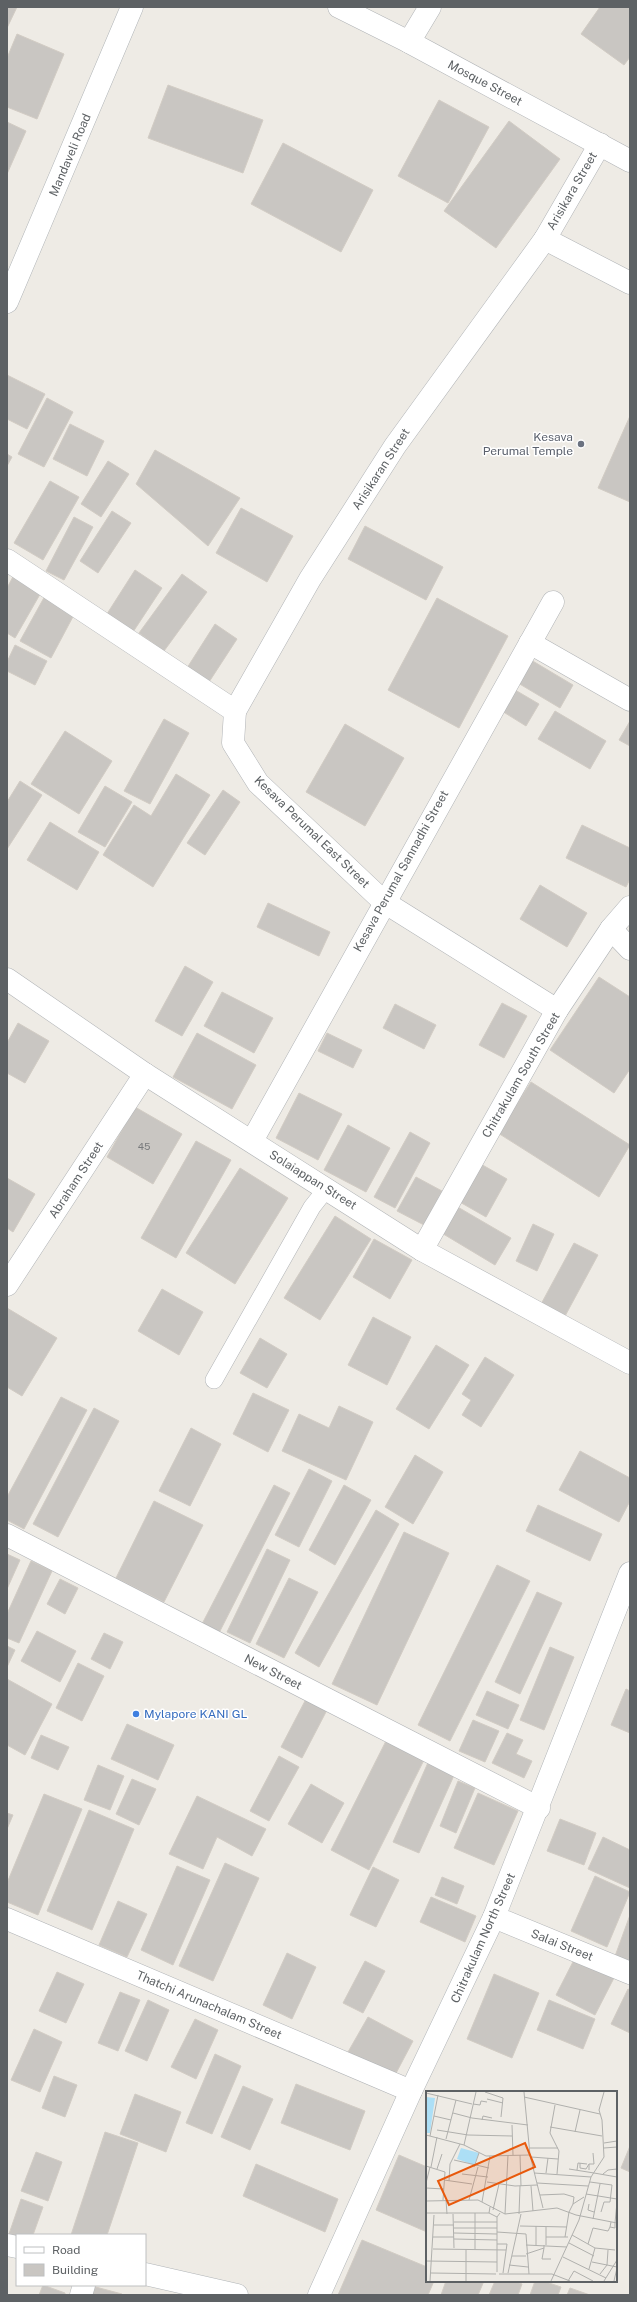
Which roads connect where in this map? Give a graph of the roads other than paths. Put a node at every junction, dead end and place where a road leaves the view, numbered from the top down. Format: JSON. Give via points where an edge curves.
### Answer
{"nodes":[{"id":1,"x":132,"y":7,"type":"edge"},
{"id":2,"x":339,"y":7,"type":"edge"},
{"id":3,"x":430,"y":7,"type":"edge"},
{"id":4,"x":409,"y":42,"type":"junction"},
{"id":5,"x":600,"y":144,"type":"junction"},
{"id":6,"x":630,"y":161,"type":"edge"},
{"id":7,"x":545,"y":239,"type":"junction"},
{"id":8,"x":630,"y":283,"type":"edge"},
{"id":9,"x":7,"y":302,"type":"edge"},
{"id":10,"x":7,"y":560,"type":"edge"},
{"id":11,"x":553,"y":602,"type":"dead end"},
{"id":12,"x":530,"y":643,"type":"junction"},
{"id":13,"x":630,"y":700,"type":"edge"},
{"id":14,"x":235,"y":711,"type":"junction"},
{"id":15,"x":384,"y":902,"type":"junction"},
{"id":16,"x":630,"y":907,"type":"edge"},
{"id":17,"x":611,"y":929,"type":"junction"},
{"id":18,"x":630,"y":949,"type":"edge"},
{"id":19,"x":7,"y":979,"type":"edge"},
{"id":20,"x":557,"y":1010,"type":"junction"},
{"id":21,"x":145,"y":1074,"type":"junction"},
{"id":22,"x":252,"y":1141,"type":"junction"},
{"id":23,"x":326,"y":1188,"type":"junction"},
{"id":24,"x":422,"y":1250,"type":"junction"},
{"id":25,"x":7,"y":1285,"type":"edge"},
{"id":26,"x":630,"y":1363,"type":"edge"},
{"id":27,"x":214,"y":1380,"type":"dead end"},
{"id":28,"x":7,"y":1535,"type":"edge"},
{"id":29,"x":630,"y":1573,"type":"edge"},
{"id":30,"x":539,"y":1808,"type":"junction"},
{"id":31,"x":494,"y":1917,"type":"junction"},
{"id":32,"x":7,"y":1919,"type":"edge"},
{"id":33,"x":630,"y":1973,"type":"edge"},
{"id":34,"x":411,"y":2091,"type":"junction"},
{"id":35,"x":146,"y":2274,"type":"edge"},
{"id":36,"x":237,"y":2295,"type":"edge"},
{"id":37,"x":319,"y":2295,"type":"edge"}],
"edges":[{"from":1,"to":9,"type":"street","name":"Mandaveli Road"},
{"from":2,"to":4,"type":"street","name":"Mosque Street"},
{"from":3,"to":4,"type":"street"},
{"from":4,"to":5,"type":"street","name":"Mosque Street"},
{"from":5,"to":6,"type":"street","name":"Mosque Street"},
{"from":5,"to":7,"type":"street","name":"Arisikara Street"},
{"from":7,"to":8,"type":"street"},
{"from":7,"to":14,"type":"street","name":"Arisikaran Street","via":[[395,446],[310,579]]},
{"from":10,"to":14,"type":"street"},
{"from":11,"to":12,"type":"street","name":"Kesava Perumal Sannadhi Street"},
{"from":12,"to":13,"type":"street"},
{"from":12,"to":15,"type":"street","name":"Kesava Perumal Sannadhi Street"},
{"from":14,"to":15,"type":"street","name":"Kesava Perumal East Street","via":[[233,743],[258,783]]},
{"from":15,"to":20,"type":"street","name":"Kesava Perumal East Street"},
{"from":15,"to":22,"type":"street","name":"Kesava Perumal Sannadhi Street"},
{"from":16,"to":17,"type":"street","name":"Chitrakulam South Street"},
{"from":17,"to":18,"type":"street"},
{"from":17,"to":20,"type":"street","name":"Chitrakulam South Street"},
{"from":19,"to":21,"type":"street","name":"Solaiappan Street"},
{"from":20,"to":24,"type":"street","name":"Chitrakulam South Street"},
{"from":21,"to":22,"type":"street","name":"Solaiappan Street"},
{"from":21,"to":25,"type":"street","name":"Abraham Street"},
{"from":22,"to":23,"type":"street","name":"Solaiappan Street"},
{"from":23,"to":24,"type":"street","name":"Solaiappan Street"},
{"from":23,"to":27,"type":"lane","via":[[312,1207]]},
{"from":24,"to":26,"type":"street","name":"Solaiappan Street"},
{"from":28,"to":30,"type":"street","name":"New Street"},
{"from":29,"to":30,"type":"street","name":"Chitrakulam North Street"},
{"from":30,"to":31,"type":"street","name":"Chitrakulam North Street"},
{"from":31,"to":33,"type":"street","name":"Salai Street"},
{"from":31,"to":34,"type":"street","name":"Chitrakulam North Street"},
{"from":32,"to":34,"type":"street","name":"Thatchi Arunachalam Street"},
{"from":34,"to":37,"type":"street","name":"Chitrakulam North Street"},
{"from":35,"to":36,"type":"street"}]}
